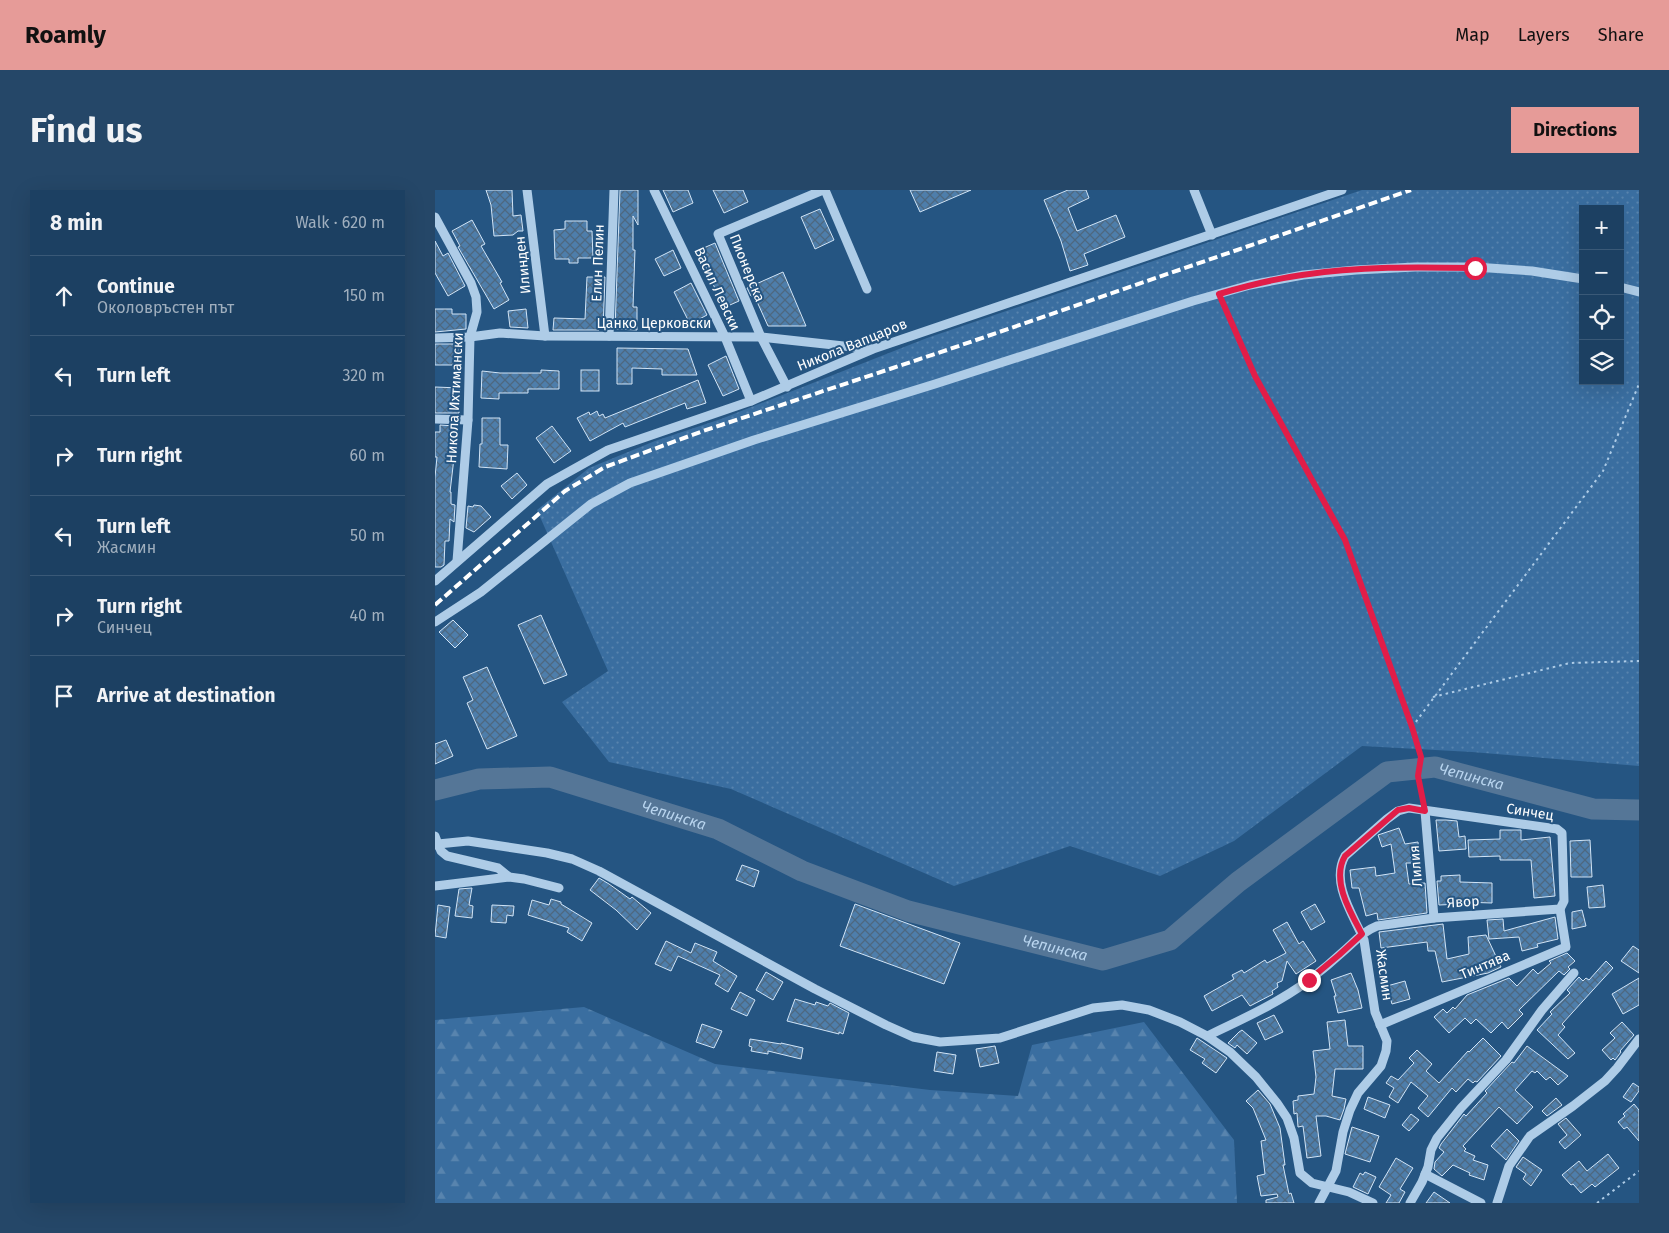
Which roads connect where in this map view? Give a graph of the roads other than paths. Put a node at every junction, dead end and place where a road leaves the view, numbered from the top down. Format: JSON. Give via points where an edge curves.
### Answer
{"nodes":[{"id":1,"x":527,"y":190,"type":"edge"},
{"id":2,"x":614,"y":190,"type":"edge"},
{"id":3,"x":654,"y":190,"type":"edge"},
{"id":4,"x":824,"y":190,"type":"edge"},
{"id":5,"x":1194,"y":190,"type":"edge"},
{"id":6,"x":1343,"y":190,"type":"edge"},
{"id":7,"x":435,"y":217,"type":"edge"},
{"id":8,"x":1212,"y":235,"type":"junction"},
{"id":9,"x":1579,"y":277,"type":"edge"},
{"id":10,"x":1624,"y":288,"type":"edge"},
{"id":11,"x":867,"y":289,"type":"dead end"},
{"id":12,"x":1639,"y":292,"type":"edge"},
{"id":13,"x":545,"y":336,"type":"junction"},
{"id":14,"x":609,"y":336,"type":"junction"},
{"id":15,"x":470,"y":337,"type":"junction"},
{"id":16,"x":725,"y":337,"type":"junction"},
{"id":17,"x":435,"y":338,"type":"edge"},
{"id":18,"x":761,"y":338,"type":"junction"},
{"id":19,"x":873,"y":349,"type":"junction"},
{"id":20,"x":787,"y":387,"type":"junction"},
{"id":21,"x":751,"y":402,"type":"junction"},
{"id":22,"x":435,"y":419,"type":"edge"},
{"id":23,"x":468,"y":420,"type":"junction"},
{"id":24,"x":457,"y":561,"type":"junction"},
{"id":25,"x":435,"y":581,"type":"edge"},
{"id":26,"x":435,"y":622,"type":"edge"},
{"id":27,"x":1425,"y":811,"type":"junction"},
{"id":28,"x":436,"y":842,"type":"edge"},
{"id":29,"x":509,"y":877,"type":"junction"},
{"id":30,"x":435,"y":886,"type":"edge"},
{"id":31,"x":559,"y":888,"type":"dead end"},
{"id":32,"x":1562,"y":905,"type":"junction"},
{"id":33,"x":1434,"y":918,"type":"junction"},
{"id":34,"x":1362,"y":934,"type":"junction"},
{"id":35,"x":1574,"y":974,"type":"dead end"},
{"id":36,"x":1380,"y":1026,"type":"junction"},
{"id":37,"x":1207,"y":1036,"type":"junction"},
{"id":38,"x":1639,"y":1039,"type":"edge"},
{"id":39,"x":1425,"y":1174,"type":"junction"},
{"id":40,"x":1327,"y":1186,"type":"junction"},
{"id":41,"x":1319,"y":1203,"type":"edge"},
{"id":42,"x":1373,"y":1203,"type":"edge"},
{"id":43,"x":1410,"y":1203,"type":"edge"},
{"id":44,"x":1481,"y":1203,"type":"edge"},
{"id":45,"x":1497,"y":1203,"type":"edge"}],
"edges":[{"from":1,"to":13,"type":"street","name":"Илинден"},
{"from":2,"to":14,"type":"street","name":"Елин Пелин"},
{"from":3,"to":16,"type":"street","name":"Васил Левски"},
{"from":4,"to":11,"type":"street","name":"Пионерска"},
{"from":4,"to":18,"type":"street","name":"Пионерска","via":[[718,234]]},
{"from":5,"to":8,"type":"street"},
{"from":6,"to":8,"type":"street","name":"Никола Вапцаров"},
{"from":7,"to":15,"type":"street","name":"Никола Ихтимански","via":[[471,283],[477,312]]},
{"from":8,"to":19,"type":"street","name":"Никола Вапцаров"},
{"from":9,"to":26,"type":"street","via":[[1532,271],[1405,267],[1303,275],[1219,294],[754,440],[630,483],[591,504],[481,592]]},
{"from":10,"to":12,"type":"street"},
{"from":13,"to":14,"type":"street","name":"Цанко Церковски"},
{"from":13,"to":15,"type":"street","name":"Цанко Церковски","via":[[500,333]]},
{"from":14,"to":16,"type":"street","name":"Цанко Церковски"},
{"from":15,"to":17,"type":"street","name":"Цанко Церковски"},
{"from":15,"to":23,"type":"street","name":"Никола Ихтимански"},
{"from":16,"to":18,"type":"street","name":"Цанко Церковски"},
{"from":16,"to":21,"type":"street","name":"Васил Левски"},
{"from":18,"to":19,"type":"street","name":"Цанко Церковски"},
{"from":18,"to":20,"type":"street","name":"Пионерска"},
{"from":19,"to":20,"type":"street","name":"Никола Вапцаров"},
{"from":20,"to":21,"type":"street","name":"Никола Вапцаров"},
{"from":21,"to":24,"type":"street","name":"Никола Вапцаров","via":[[643,437],[588,460],[547,484]]},
{"from":22,"to":23,"type":"street"},
{"from":23,"to":24,"type":"street","name":"Никола Ихтимански"},
{"from":24,"to":25,"type":"street","name":"Никола Вапцаров"},
{"from":27,"to":32,"type":"street","name":"Синчец","via":[[1562,833]]},
{"from":27,"to":33,"type":"street","name":"Лилия"},
{"from":27,"to":34,"type":"street","name":"Жасмин","via":[[1398,810],[1345,856],[1341,876],[1346,903]]},
{"from":28,"to":29,"type":"street","via":[[447,856],[498,868]]},
{"from":28,"to":37,"type":"street","via":[[468,841],[572,859],[815,989],[913,1037],[940,1042],[999,1038],[1093,1008],[1122,1005],[1149,1010]]},
{"from":29,"to":30,"type":"street"},
{"from":29,"to":31,"type":"street"},
{"from":32,"to":33,"type":"street","name":"Явор"},
{"from":32,"to":36,"type":"street","name":"Тинтява","via":[[1566,947]]},
{"from":33,"to":34,"type":"street","name":"Явор","via":[[1377,926]]},
{"from":34,"to":36,"type":"street","name":"Жасмин"},
{"from":34,"to":37,"type":"street","via":[[1309,980],[1279,1001]]},
{"from":35,"to":39,"type":"street","via":[[1542,1010],[1506,1060],[1437,1138]]},
{"from":36,"to":40,"type":"street","name":"Жасмин","via":[[1387,1041],[1386,1051],[1381,1066],[1358,1093],[1350,1110],[1336,1171]]},
{"from":37,"to":40,"type":"street","via":[[1256,1077],[1277,1103],[1294,1138],[1300,1172],[1313,1183]]},
{"from":38,"to":45,"type":"street","via":[[1605,1081],[1530,1136],[1509,1166]]},
{"from":39,"to":43,"type":"street"},
{"from":39,"to":44,"type":"street"},
{"from":40,"to":41,"type":"street"},
{"from":40,"to":42,"type":"street"}]}
